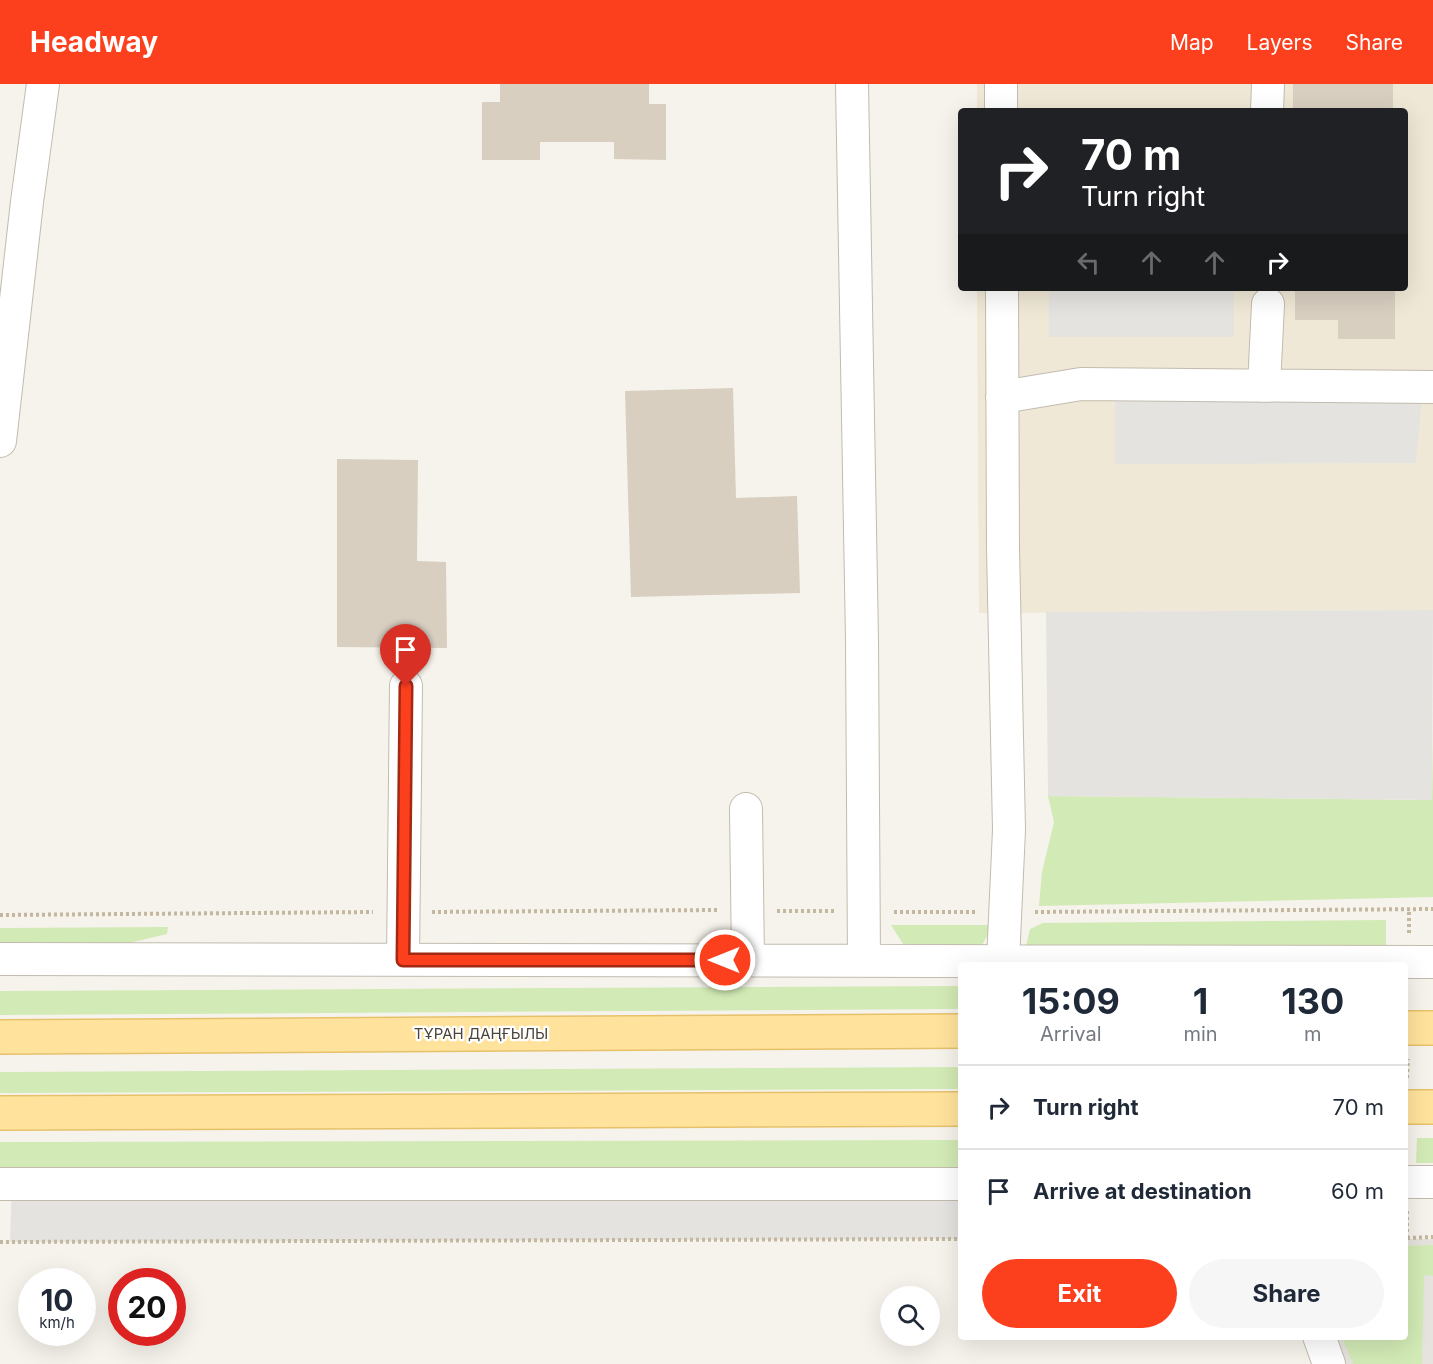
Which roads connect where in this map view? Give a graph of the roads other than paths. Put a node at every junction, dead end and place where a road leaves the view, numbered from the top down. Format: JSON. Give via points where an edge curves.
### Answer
{"nodes":[{"id":1,"x":43,"y":84,"type":"edge"},
{"id":2,"x":852,"y":84,"type":"edge"},
{"id":3,"x":1001,"y":84,"type":"edge"},
{"id":4,"x":1268,"y":84,"type":"edge"},
{"id":5,"x":1001,"y":108,"type":"edge"},
{"id":6,"x":1267,"y":108,"type":"edge"},
{"id":7,"x":14,"y":200,"type":"edge"},
{"id":8,"x":1002,"y":291,"type":"edge"},
{"id":9,"x":1268,"y":304,"type":"dead end"},
{"id":10,"x":1264,"y":386,"type":"junction"},
{"id":11,"x":1433,"y":387,"type":"edge"},
{"id":12,"x":1002,"y":397,"type":"junction"},
{"id":13,"x":0,"y":441,"type":"edge"},
{"id":14,"x":406,"y":686,"type":"dead end"},
{"id":15,"x":746,"y":809,"type":"dead end"},
{"id":16,"x":0,"y":959,"type":"edge"},
{"id":17,"x":403,"y":960,"type":"junction"},
{"id":18,"x":748,"y":960,"type":"junction"},
{"id":19,"x":864,"y":961,"type":"junction"},
{"id":20,"x":1004,"y":961,"type":"junction"},
{"id":21,"x":1433,"y":962,"type":"edge"},
{"id":22,"x":1433,"y":1028,"type":"edge"},
{"id":23,"x":958,"y":1031,"type":"edge"},
{"id":24,"x":0,"y":1037,"type":"edge"},
{"id":25,"x":1408,"y":1042,"type":"edge"},
{"id":26,"x":958,"y":1109,"type":"edge"},
{"id":27,"x":0,"y":1113,"type":"edge"},
{"id":28,"x":1433,"y":1182,"type":"edge"},
{"id":29,"x":0,"y":1184,"type":"edge"},
{"id":30,"x":958,"y":1184,"type":"edge"},
{"id":31,"x":1408,"y":1193,"type":"edge"},
{"id":32,"x":1320,"y":1340,"type":"edge"},
{"id":33,"x":1329,"y":1364,"type":"edge"}],
"edges":[{"from":1,"to":7,"type":"street"},
{"from":2,"to":19,"type":"street"},
{"from":3,"to":5,"type":"street"},
{"from":4,"to":6,"type":"street"},
{"from":7,"to":13,"type":"street"},
{"from":8,"to":12,"type":"street"},
{"from":9,"to":10,"type":"street"},
{"from":10,"to":11,"type":"street"},
{"from":10,"to":12,"type":"street","via":[[1081,384]]},
{"from":12,"to":20,"type":"street","via":[[1009,830]]},
{"from":14,"to":17,"type":"street"},
{"from":15,"to":18,"type":"street"},
{"from":16,"to":17,"type":"street"},
{"from":17,"to":18,"type":"street"},
{"from":18,"to":19,"type":"street"},
{"from":19,"to":20,"type":"street"},
{"from":20,"to":21,"type":"street"},
{"from":22,"to":25,"type":"main road"},
{"from":23,"to":24,"type":"main road","name":"ТҰРАН ДАҢҒЫЛЫ"},
{"from":26,"to":27,"type":"main road"},
{"from":28,"to":31,"type":"street"},
{"from":29,"to":30,"type":"street"},
{"from":32,"to":33,"type":"street"}]}
